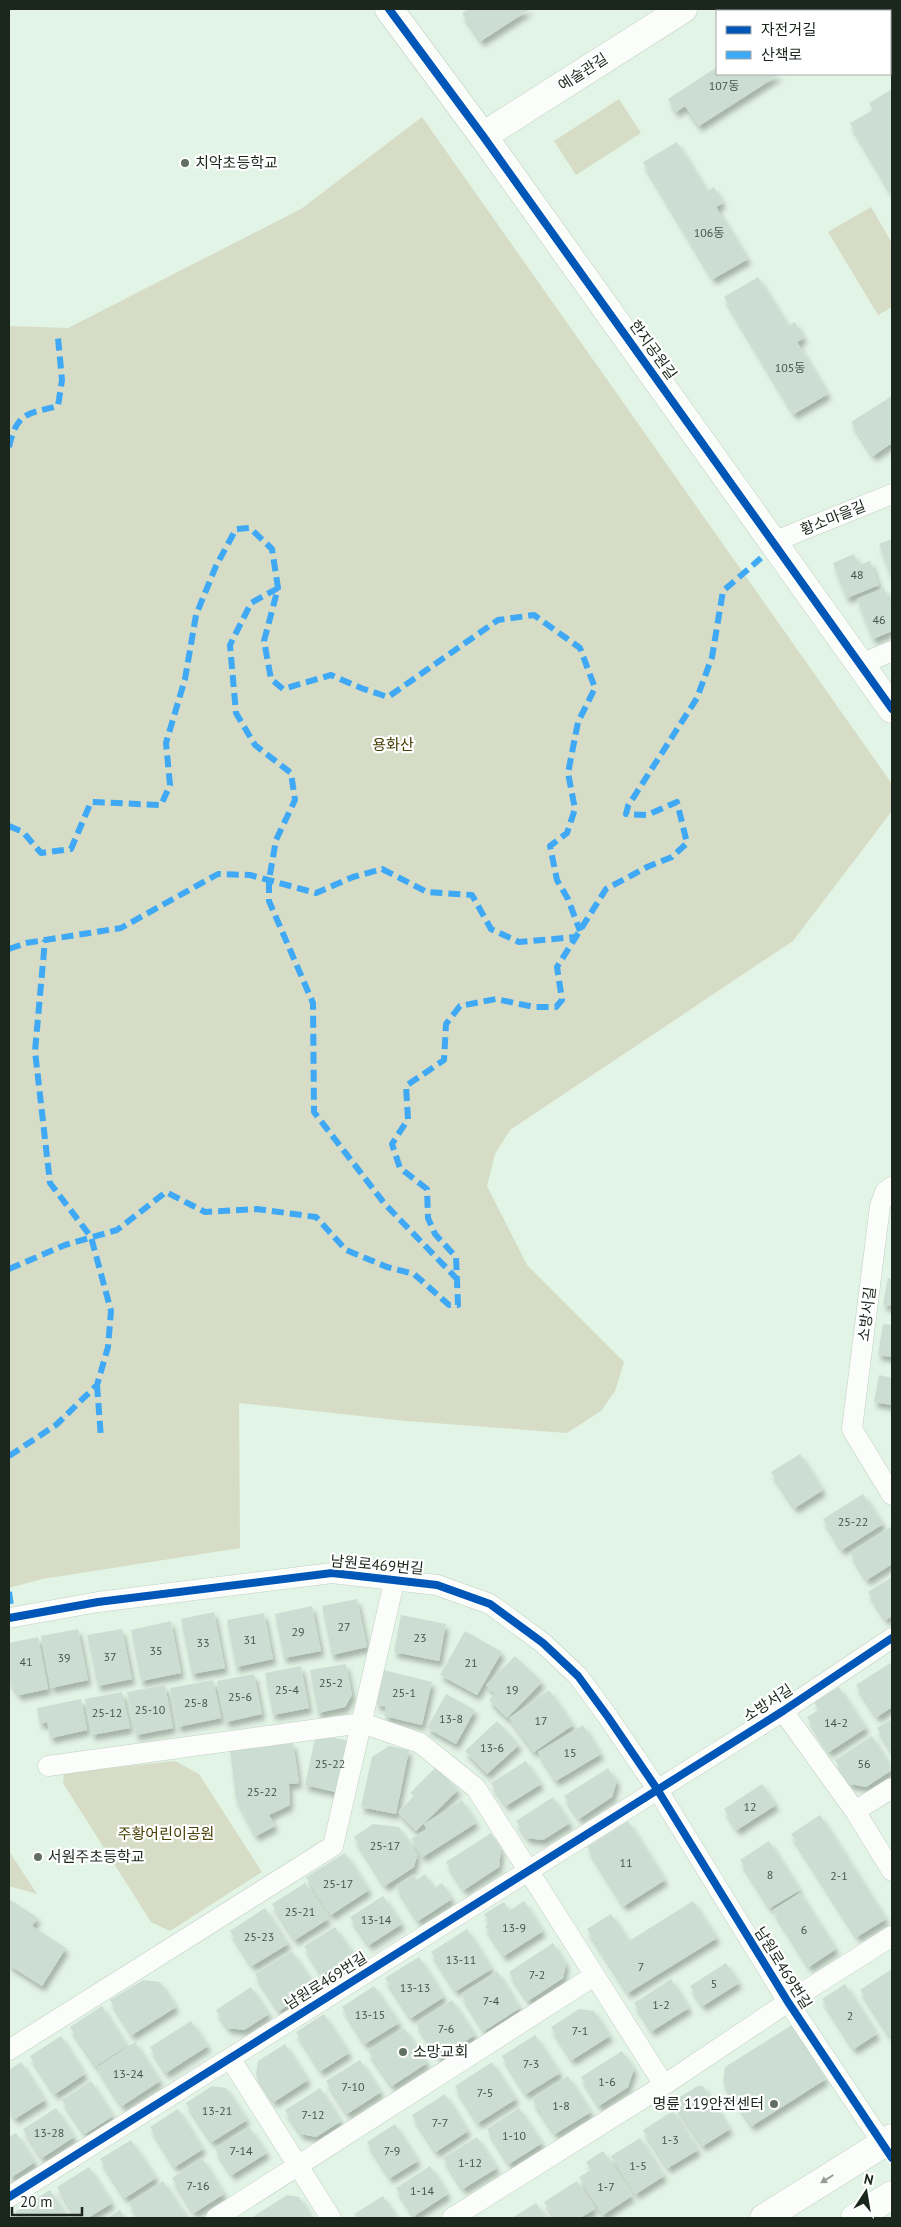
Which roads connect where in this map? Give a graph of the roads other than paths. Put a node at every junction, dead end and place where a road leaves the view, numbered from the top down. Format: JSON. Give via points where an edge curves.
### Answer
{"nodes":[{"id":1,"x":389,"y":9,"type":"edge"},
{"id":2,"x":682,"y":9,"type":"edge"},
{"id":3,"x":483,"y":136,"type":"junction"},
{"id":4,"x":892,"y":494,"type":"edge"},
{"id":5,"x":773,"y":542,"type":"junction"},
{"id":6,"x":892,"y":652,"type":"edge"},
{"id":7,"x":861,"y":664,"type":"junction"},
{"id":8,"x":892,"y":709,"type":"edge"},
{"id":9,"x":892,"y":1187,"type":"edge"},
{"id":10,"x":892,"y":1495,"type":"edge"},
{"id":11,"x":395,"y":1578,"type":"junction"},
{"id":12,"x":9,"y":1618,"type":"edge"},
{"id":13,"x":892,"y":1638,"type":"edge"},
{"id":14,"x":783,"y":1711,"type":"junction"},
{"id":15,"x":362,"y":1723,"type":"junction"},
{"id":16,"x":48,"y":1766,"type":"dead end"},
{"id":17,"x":892,"y":1788,"type":"edge"},
{"id":18,"x":657,"y":1789,"type":"junction"},
{"id":19,"x":855,"y":1811,"type":"junction"},
{"id":20,"x":528,"y":1870,"type":"junction"},
{"id":21,"x":892,"y":1871,"type":"edge"},
{"id":22,"x":892,"y":1936,"type":"edge"},
{"id":23,"x":594,"y":1976,"type":"junction"},
{"id":24,"x":788,"y":2002,"type":"junction"},
{"id":25,"x":9,"y":2050,"type":"edge"},
{"id":26,"x":230,"y":2058,"type":"junction"},
{"id":27,"x":664,"y":2085,"type":"junction"},
{"id":28,"x":889,"y":2147,"type":"edge"},
{"id":29,"x":298,"y":2166,"type":"junction"},
{"id":30,"x":892,"y":2195,"type":"edge"},
{"id":31,"x":9,"y":2197,"type":"edge"},
{"id":32,"x":216,"y":2218,"type":"edge"},
{"id":33,"x":331,"y":2218,"type":"edge"},
{"id":34,"x":452,"y":2218,"type":"edge"},
{"id":35,"x":764,"y":2218,"type":"edge"},
{"id":36,"x":855,"y":2218,"type":"edge"}],
"edges":[{"from":1,"to":3,"type":"street","name":"한지공원길"},
{"from":2,"to":3,"type":"street","name":"예술관길"},
{"from":3,"to":5,"type":"street","name":"한지공원길"},
{"from":4,"to":5,"type":"street","name":"황소마을길"},
{"from":5,"to":7,"type":"street","name":"한지공원길"},
{"from":6,"to":7,"type":"street"},
{"from":7,"to":8,"type":"street","name":"한지공원길"},
{"from":9,"to":10,"type":"street","name":"소방서길","via":[[885,1192],[880,1206],[852,1429]]},
{"from":11,"to":12,"type":"street","name":"남원로469번길","via":[[332,1573],[98,1602]]},
{"from":11,"to":15,"type":"street","name":"남원로469번길"},
{"from":11,"to":18,"type":"street","name":"남원로469번길","via":[[437,1584],[490,1604],[543,1643],[578,1676]]},
{"from":13,"to":14,"type":"street","name":"소방서길"},
{"from":14,"to":18,"type":"street","name":"소방서길"},
{"from":14,"to":19,"type":"street"},
{"from":15,"to":16,"type":"street"},
{"from":15,"to":20,"type":"street","via":[[420,1743],[476,1788]]},
{"from":15,"to":25,"type":"street","name":"남원로469번길","via":[[333,1846]]},
{"from":17,"to":19,"type":"street"},
{"from":18,"to":20,"type":"street","name":"남원로469번길"},
{"from":18,"to":24,"type":"street","name":"남원로469번길"},
{"from":19,"to":21,"type":"street"},
{"from":20,"to":23,"type":"street"},
{"from":20,"to":26,"type":"street","name":"남원로469번길"},
{"from":22,"to":24,"type":"street","name":"남원로469번길"},
{"from":23,"to":27,"type":"street"},
{"from":23,"to":29,"type":"street"},
{"from":24,"to":27,"type":"street","name":"남원로469번길"},
{"from":24,"to":28,"type":"street","name":"남원로469번길"},
{"from":26,"to":29,"type":"street"},
{"from":26,"to":31,"type":"street","name":"남원로469번길"},
{"from":27,"to":34,"type":"street","name":"남원로469번길"},
{"from":28,"to":35,"type":"street","one_way":true},
{"from":29,"to":32,"type":"street"},
{"from":29,"to":33,"type":"street"},
{"from":30,"to":36,"type":"street"}]}
